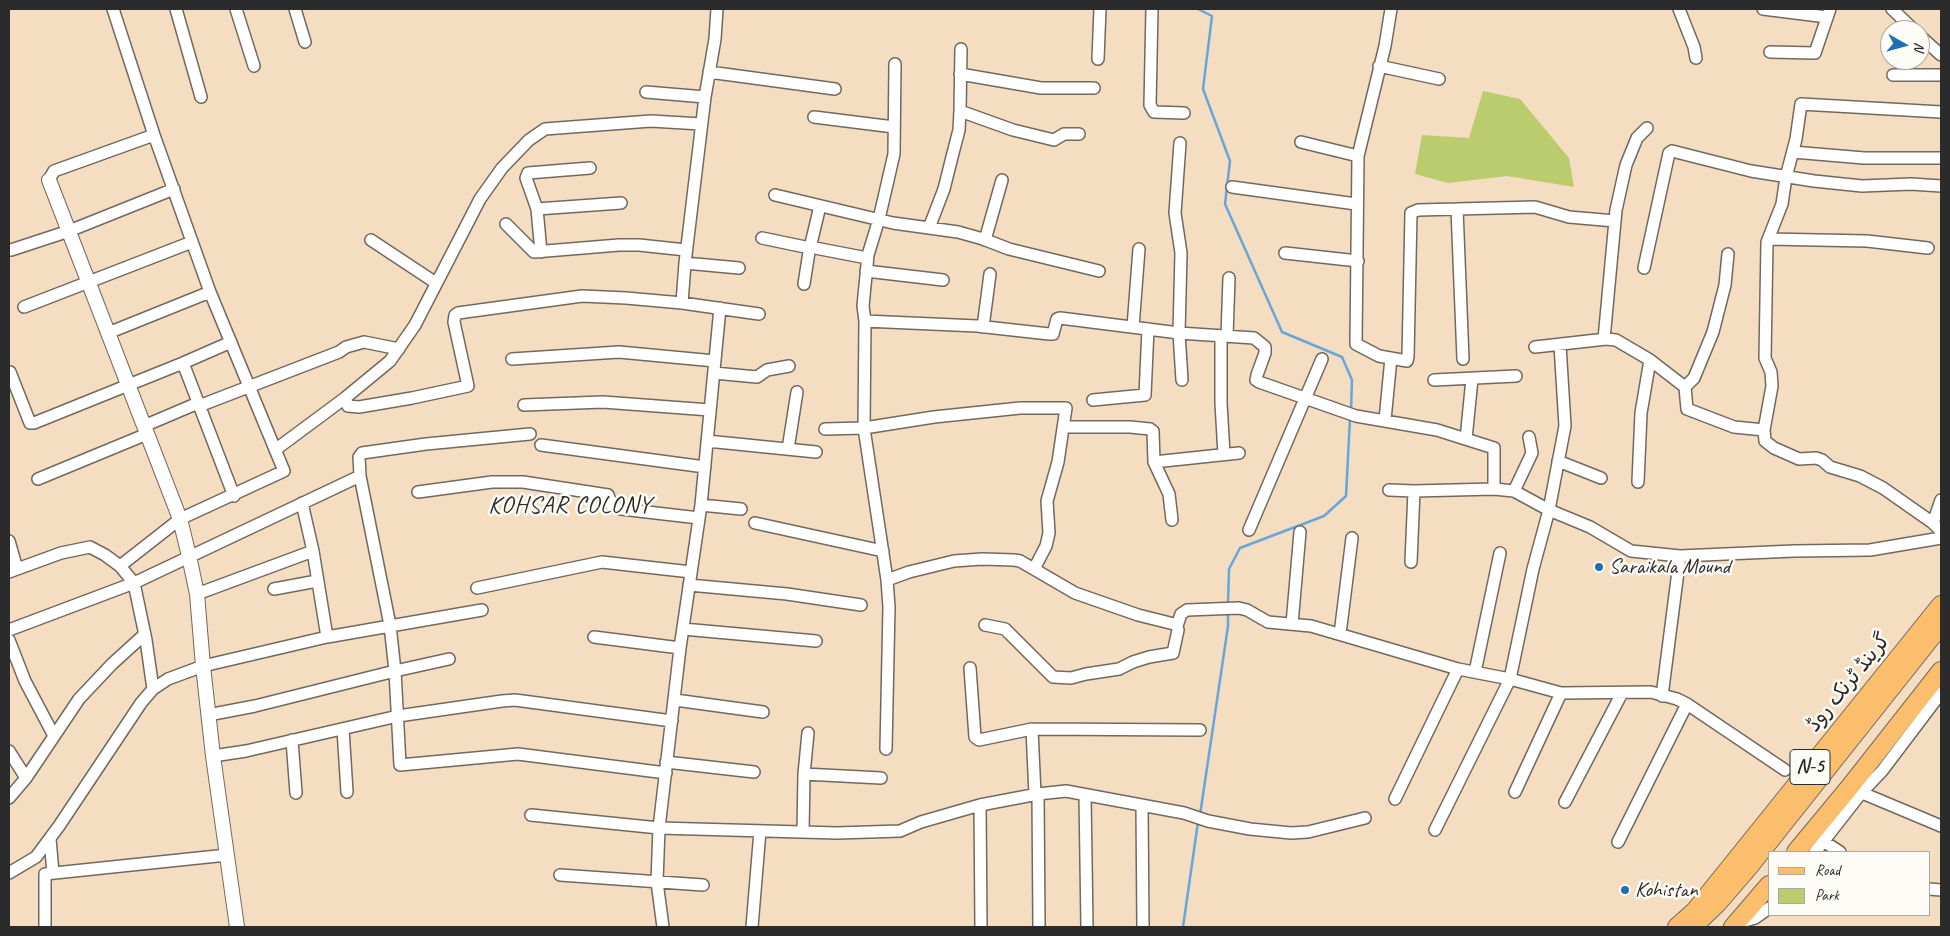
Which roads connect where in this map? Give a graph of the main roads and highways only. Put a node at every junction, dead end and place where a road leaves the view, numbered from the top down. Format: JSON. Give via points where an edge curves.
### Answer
{"nodes":[{"id":1,"x":1941,"y":605,"type":"edge"},
{"id":2,"x":1941,"y":624,"type":"edge"},
{"id":3,"x":1941,"y":643,"type":"edge"},
{"id":4,"x":1941,"y":671,"type":"edge"},
{"id":5,"x":1775,"y":851,"type":"edge"},
{"id":6,"x":1797,"y":851,"type":"edge"},
{"id":7,"x":1768,"y":860,"type":"edge"},
{"id":8,"x":1768,"y":886,"type":"edge"},
{"id":9,"x":1735,"y":926,"type":"edge"},
{"id":10,"x":1677,"y":927,"type":"edge"},
{"id":11,"x":1692,"y":927,"type":"edge"},
{"id":12,"x":1710,"y":927,"type":"edge"}],
"edges":[{"from":1,"to":10,"type":"main road","name":"گرینڈ ٹرنک روڈ","number":"N-5","via":[[1695,911]]},
{"from":2,"to":11,"type":"highway","via":[[1748,867]]},
{"from":3,"to":5,"type":"highway"},
{"from":4,"to":6,"type":"main road","number":"N-5","via":[[1856,790]]},
{"from":7,"to":12,"type":"highway","via":[[1736,901]]},
{"from":8,"to":9,"type":"main road"}]}
